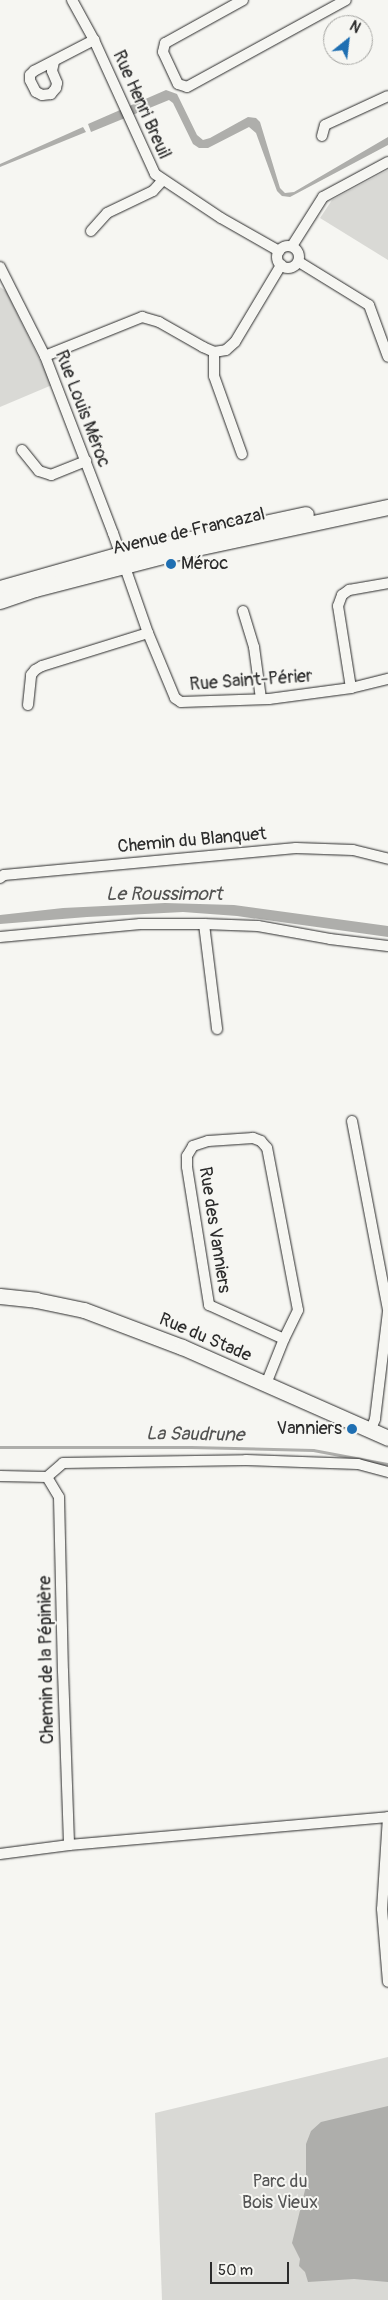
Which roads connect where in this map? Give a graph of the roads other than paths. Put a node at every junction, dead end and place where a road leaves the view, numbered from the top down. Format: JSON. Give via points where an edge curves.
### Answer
{"nodes":[{"id":1,"x":72,"y":0,"type":"edge"},
{"id":2,"x":243,"y":0,"type":"edge"},
{"id":3,"x":346,"y":0,"type":"edge"},
{"id":4,"x":94,"y":40,"type":"junction"},
{"id":5,"x":54,"y":62,"type":"dead end"},
{"id":6,"x":388,"y":96,"type":"edge"},
{"id":7,"x":322,"y":136,"type":"dead end"},
{"id":8,"x":388,"y":162,"type":"edge"},
{"id":9,"x":162,"y":180,"type":"junction"},
{"id":10,"x":92,"y":231,"type":"dead end"},
{"id":11,"x":292,"y":246,"type":"junction"},
{"id":12,"x":280,"y":250,"type":"junction"},
{"id":13,"x":298,"y":262,"type":"junction"},
{"id":14,"x":281,"y":265,"type":"junction"},
{"id":15,"x":1,"y":272,"type":"edge"},
{"id":16,"x":214,"y":352,"type":"junction"},
{"id":17,"x":45,"y":356,"type":"junction"},
{"id":18,"x":388,"y":357,"type":"edge"},
{"id":19,"x":22,"y":450,"type":"dead end"},
{"id":20,"x":242,"y":454,"type":"dead end"},
{"id":21,"x":86,"y":461,"type":"junction"},
{"id":22,"x":388,"y":498,"type":"edge"},
{"id":23,"x":388,"y":507,"type":"edge"},
{"id":24,"x":122,"y":560,"type":"junction"},
{"id":25,"x":388,"y":583,"type":"edge"},
{"id":26,"x":0,"y":588,"type":"edge"},
{"id":27,"x":0,"y":601,"type":"edge"},
{"id":28,"x":243,"y":612,"type":"dead end"},
{"id":29,"x":148,"y":633,"type":"junction"},
{"id":30,"x":388,"y":680,"type":"edge"},
{"id":31,"x":351,"y":688,"type":"junction"},
{"id":32,"x":262,"y":699,"type":"junction"},
{"id":33,"x":28,"y":705,"type":"dead end"},
{"id":34,"x":388,"y":859,"type":"edge"},
{"id":35,"x":0,"y":878,"type":"edge"},
{"id":36,"x":204,"y":924,"type":"junction"},
{"id":37,"x":0,"y":937,"type":"edge"},
{"id":38,"x":388,"y":946,"type":"edge"},
{"id":39,"x":217,"y":1029,"type":"dead end"},
{"id":40,"x":352,"y":1120,"type":"dead end"},
{"id":41,"x":0,"y":1296,"type":"edge"},
{"id":42,"x":388,"y":1310,"type":"edge"},
{"id":43,"x":284,"y":1339,"type":"junction"},
{"id":44,"x":266,"y":1384,"type":"junction"},
{"id":45,"x":371,"y":1429,"type":"junction"},
{"id":46,"x":388,"y":1438,"type":"edge"},
{"id":47,"x":388,"y":1472,"type":"edge"},
{"id":48,"x":0,"y":1476,"type":"edge"},
{"id":49,"x":47,"y":1476,"type":"junction"},
{"id":50,"x":388,"y":1817,"type":"edge"},
{"id":51,"x":70,"y":1845,"type":"junction"},
{"id":52,"x":0,"y":1854,"type":"edge"},
{"id":53,"x":388,"y":1982,"type":"edge"}],
"edges":[{"from":1,"to":4,"type":"street","name":"Rue Henri Breuil"},
{"from":2,"to":3,"type":"street","via":[[165,43],[163,52],[178,84],[187,87]]},
{"from":4,"to":5,"type":"street"},
{"from":4,"to":9,"type":"street","name":"Rue Henri Breuil","via":[[155,174]]},
{"from":6,"to":7,"type":"street","via":[[324,126]]},
{"from":8,"to":11,"type":"street","via":[[323,197]]},
{"from":9,"to":10,"type":"street","via":[[153,191],[107,213]]},
{"from":9,"to":12,"type":"street","name":"Rue Henri Breuil"},
{"from":11,"to":12,"type":"street"},
{"from":11,"to":13,"type":"street","via":[[298,252]]},
{"from":12,"to":14,"type":"street","via":[[277,257]]},
{"from":13,"to":14,"type":"street","via":[[294,267]]},
{"from":13,"to":18,"type":"street","via":[[370,305]]},
{"from":14,"to":16,"type":"street","via":[[235,342],[226,350]]},
{"from":15,"to":17,"type":"street","name":"Rue Louis Méroc"},
{"from":16,"to":17,"type":"street","via":[[159,322],[142,317]]},
{"from":16,"to":20,"type":"street","via":[[214,376]]},
{"from":17,"to":21,"type":"street","name":"Rue Louis Méroc"},
{"from":19,"to":21,"type":"street","via":[[38,471],[51,475]]},
{"from":21,"to":24,"type":"street","name":"Rue Louis Méroc"},
{"from":22,"to":24,"type":"main road","name":"Avenue de Francazal","via":[[223,530]]},
{"from":23,"to":24,"type":"main road","name":"Avenue de Francazal","via":[[188,550]]},
{"from":24,"to":26,"type":"main road","name":"Avenue de Francazal"},
{"from":24,"to":27,"type":"main road","name":"Avenue de Francazal"},
{"from":24,"to":29,"type":"street","name":"Rue Saint-Périer"},
{"from":25,"to":31,"type":"street","via":[[348,590],[338,606]]},
{"from":28,"to":32,"type":"street","via":[[254,647]]},
{"from":29,"to":32,"type":"street","name":"Rue Saint-Périer","via":[[175,698],[181,702]]},
{"from":29,"to":33,"type":"street","via":[[35,670],[31,675]]},
{"from":30,"to":31,"type":"street","name":"Rue Saint-Périer"},
{"from":31,"to":32,"type":"street","name":"Rue Saint-Périer"},
{"from":34,"to":35,"type":"street","name":"Chemin du Blanquet","via":[[353,850],[296,848],[4,875]]},
{"from":36,"to":37,"type":"street","via":[[140,924]]},
{"from":36,"to":38,"type":"street","via":[[258,926]]},
{"from":36,"to":39,"type":"street"},
{"from":40,"to":42,"type":"street"},
{"from":41,"to":44,"type":"main road","name":"Rue du Stade","via":[[84,1310],[182,1347]]},
{"from":42,"to":45,"type":"street","via":[[376,1419]]},
{"from":43,"to":43,"type":"street","name":"Rue des Vanniers","via":[[209,1305],[187,1167],[187,1156],[193,1146],[208,1141],[252,1138],[268,1148],[298,1310]]},
{"from":43,"to":44,"type":"street","name":"Rue des Vanniers"},
{"from":44,"to":45,"type":"main road","name":"Rue du Stade"},
{"from":45,"to":46,"type":"main road","name":"Rue du Stade"},
{"from":47,"to":49,"type":"street","via":[[358,1464],[209,1461],[63,1463]]},
{"from":48,"to":49,"type":"street"},
{"from":49,"to":51,"type":"street","name":"Chemin de la Pépinière","via":[[60,1497]]},
{"from":50,"to":51,"type":"street"},
{"from":50,"to":53,"type":"street","via":[[382,1909]]},
{"from":51,"to":52,"type":"street"}]}
